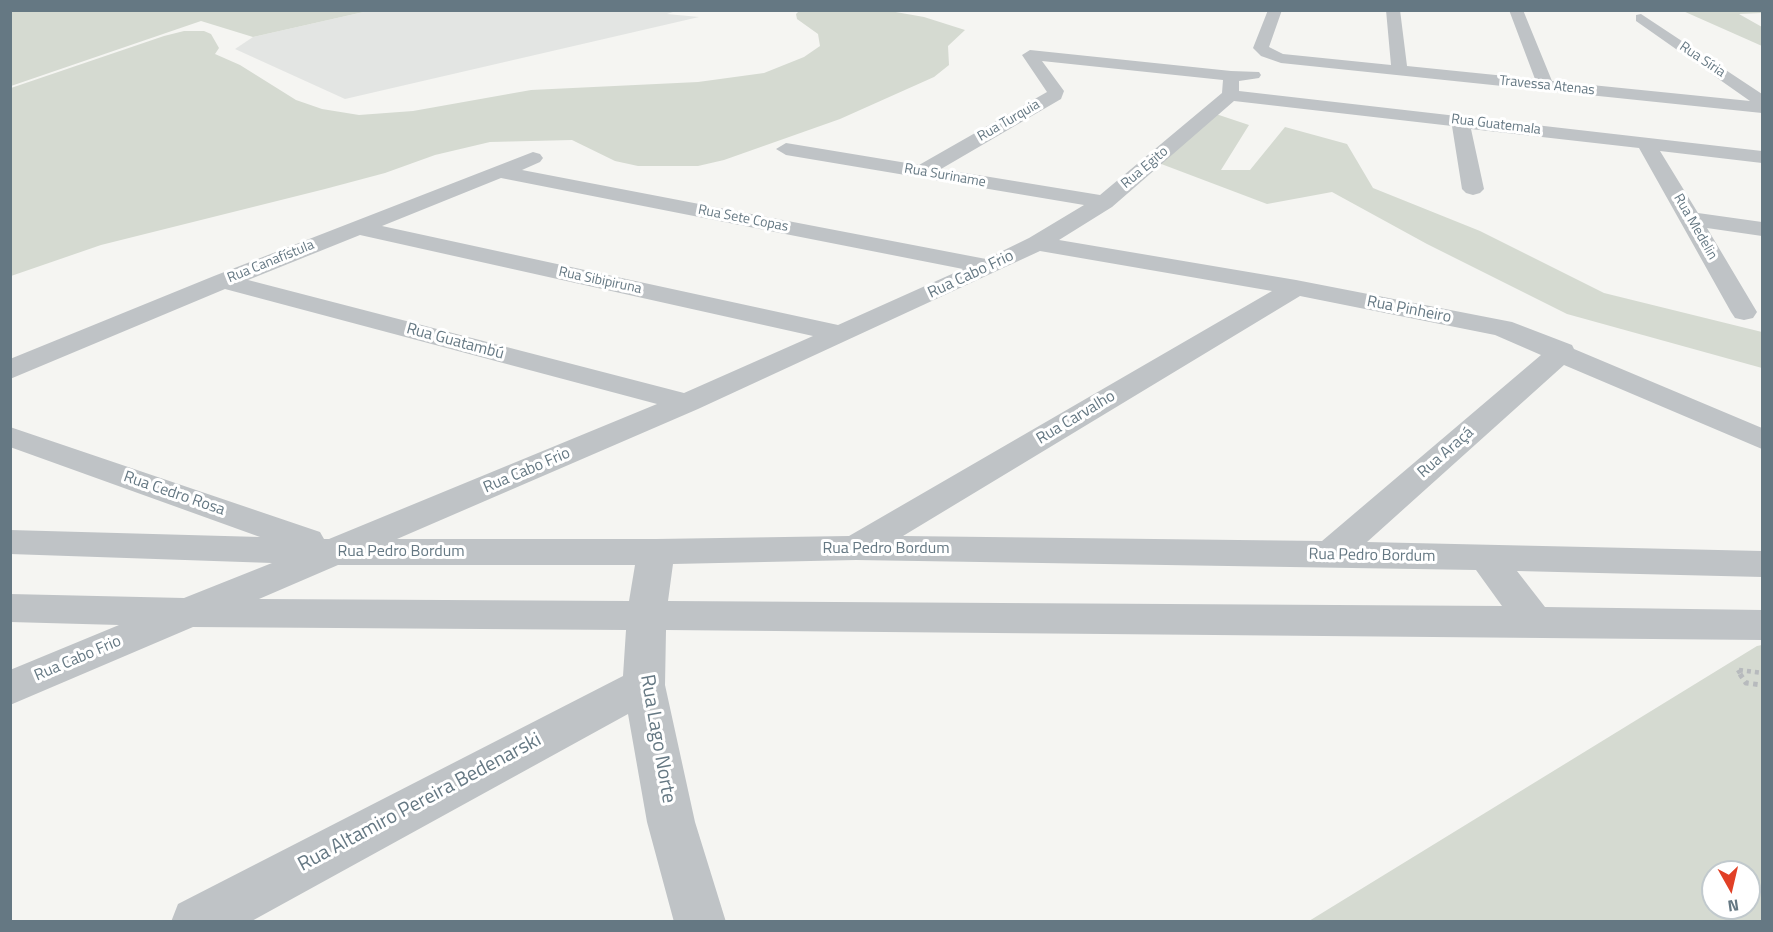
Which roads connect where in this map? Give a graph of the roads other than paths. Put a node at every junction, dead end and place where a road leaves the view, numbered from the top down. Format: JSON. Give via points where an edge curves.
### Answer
{"nodes":[{"id":1,"x":1275,"y":10,"type":"edge"},
{"id":2,"x":1393,"y":10,"type":"edge"},
{"id":3,"x":1516,"y":10,"type":"edge"},
{"id":4,"x":1641,"y":18,"type":"dead end"},
{"id":5,"x":1030,"y":55,"type":"joint"},
{"id":6,"x":1332,"y":65,"type":"junction"},
{"id":7,"x":1400,"y":72,"type":"junction"},
{"id":8,"x":1231,"y":85,"type":"junction"},
{"id":9,"x":1546,"y":86,"type":"junction"},
{"id":10,"x":1762,"y":102,"type":"edge"},
{"id":11,"x":1762,"y":108,"type":"edge"},
{"id":12,"x":1460,"y":121,"type":"junction"},
{"id":13,"x":1646,"y":143,"type":"junction"},
{"id":14,"x":786,"y":148,"type":"dead end"},
{"id":15,"x":1762,"y":157,"type":"edge"},
{"id":16,"x":533,"y":158,"type":"dead end"},
{"id":17,"x":497,"y":171,"type":"junction"},
{"id":18,"x":921,"y":172,"type":"junction"},
{"id":19,"x":1473,"y":189,"type":"dead end"},
{"id":20,"x":1104,"y":202,"type":"junction"},
{"id":21,"x":1690,"y":219,"type":"junction"},
{"id":22,"x":357,"y":227,"type":"junction"},
{"id":23,"x":1762,"y":229,"type":"edge"},
{"id":24,"x":1038,"y":243,"type":"junction"},
{"id":25,"x":989,"y":267,"type":"junction"},
{"id":26,"x":223,"y":281,"type":"junction"},
{"id":27,"x":1296,"y":288,"type":"junction"},
{"id":28,"x":1744,"y":312,"type":"dead end"},
{"id":29,"x":842,"y":334,"type":"junction"},
{"id":30,"x":1562,"y":351,"type":"junction"},
{"id":31,"x":10,"y":370,"type":"edge"},
{"id":32,"x":687,"y":403,"type":"junction"},
{"id":33,"x":10,"y":436,"type":"edge"},
{"id":34,"x":1762,"y":439,"type":"edge"},
{"id":35,"x":10,"y":542,"type":"edge"},
{"id":36,"x":856,"y":548,"type":"junction"},
{"id":37,"x":337,"y":552,"type":"junction"},
{"id":38,"x":656,"y":552,"type":"junction"},
{"id":39,"x":1331,"y":554,"type":"junction"},
{"id":40,"x":1487,"y":558,"type":"junction"},
{"id":41,"x":1762,"y":564,"type":"edge"},
{"id":42,"x":10,"y":608,"type":"edge"},
{"id":43,"x":189,"y":613,"type":"junction"},
{"id":44,"x":646,"y":615,"type":"junction"},
{"id":45,"x":1534,"y":621,"type":"junction"},
{"id":46,"x":1762,"y":626,"type":"edge"},
{"id":47,"x":644,"y":684,"type":"junction"},
{"id":48,"x":10,"y":688,"type":"edge"},
{"id":49,"x":197,"y":921,"type":"edge"},
{"id":50,"x":700,"y":921,"type":"edge"}],
"edges":[{"from":1,"to":6,"type":"street","name":"Travessa Atenas","via":[[1261,48],[1266,53]]},
{"from":2,"to":7,"type":"street"},
{"from":3,"to":9,"type":"street"},
{"from":4,"to":10,"type":"street","name":"Rua Síria"},
{"from":5,"to":8,"type":"street","name":"Travessa Atenas"},
{"from":5,"to":18,"type":"street","name":"Rua Turquia","via":[[1055,95]]},
{"from":6,"to":7,"type":"street","name":"Travessa Atenas"},
{"from":6,"to":8,"type":"street","name":"Travessa Atenas"},
{"from":7,"to":9,"type":"street","name":"Travessa Atenas"},
{"from":8,"to":12,"type":"street","name":"Rua Guatemala"},
{"from":8,"to":20,"type":"street","name":"Rua Egito"},
{"from":9,"to":11,"type":"street","name":"Travessa Atenas"},
{"from":12,"to":13,"type":"street","name":"Rua Guatemala"},
{"from":12,"to":19,"type":"street"},
{"from":13,"to":15,"type":"street","name":"Rua Guatemala"},
{"from":13,"to":21,"type":"street","name":"Rua Medelin"},
{"from":14,"to":18,"type":"street","name":"Rua Suriname"},
{"from":16,"to":17,"type":"street","name":"Rua Canafístula"},
{"from":17,"to":22,"type":"street","name":"Rua Canafístula"},
{"from":17,"to":25,"type":"street","name":"Rua Sete Copas"},
{"from":18,"to":20,"type":"street","name":"Rua Suriname"},
{"from":20,"to":24,"type":"street","name":"Rua Egito"},
{"from":21,"to":23,"type":"street"},
{"from":21,"to":28,"type":"street","name":"Rua Medelin"},
{"from":22,"to":26,"type":"street","name":"Rua Canafístula"},
{"from":22,"to":29,"type":"street","name":"Rua Sibipiruna"},
{"from":24,"to":25,"type":"street","name":"Rua Cabo Frio"},
{"from":24,"to":27,"type":"street","name":"Rua Pinheiro"},
{"from":25,"to":29,"type":"street","name":"Rua Cabo Frio"},
{"from":26,"to":31,"type":"street","name":"Rua Canafístula"},
{"from":26,"to":32,"type":"street","name":"Rua Guatambú"},
{"from":27,"to":30,"type":"street","name":"Rua Pinheiro","via":[[1502,328]]},
{"from":27,"to":36,"type":"street","name":"Rua Carvalho"},
{"from":29,"to":32,"type":"street","name":"Rua Cabo Frio"},
{"from":30,"to":34,"type":"street","name":"Rua Pinheiro"},
{"from":30,"to":39,"type":"street","name":"Rua Araçá"},
{"from":32,"to":37,"type":"street","name":"Rua Cabo Frio"},
{"from":33,"to":37,"type":"street","name":"Rua Cedro Rosa"},
{"from":35,"to":37,"type":"street","name":"Rua Pedro Bordum"},
{"from":36,"to":38,"type":"street","name":"Rua Pedro Bordum"},
{"from":36,"to":39,"type":"street","name":"Rua Pedro Bordum"},
{"from":37,"to":38,"type":"street","name":"Rua Pedro Bordum"},
{"from":37,"to":43,"type":"street","name":"Rua Cabo Frio"},
{"from":38,"to":44,"type":"street","name":"Rua Lago Norte"},
{"from":39,"to":40,"type":"street","name":"Rua Pedro Bordum"},
{"from":40,"to":41,"type":"street","name":"Rua Pedro Bordum"},
{"from":40,"to":45,"type":"street"},
{"from":42,"to":43,"type":"street"},
{"from":43,"to":44,"type":"street"},
{"from":43,"to":48,"type":"street","name":"Rua Cabo Frio"},
{"from":44,"to":45,"type":"street"},
{"from":44,"to":47,"type":"street","name":"Rua Lago Norte"},
{"from":45,"to":46,"type":"street"},
{"from":47,"to":49,"type":"street","name":"Rua Altamiro Pereira Bedenarski"},
{"from":47,"to":50,"type":"street","name":"Rua Lago Norte","via":[[671,822]]}]}
